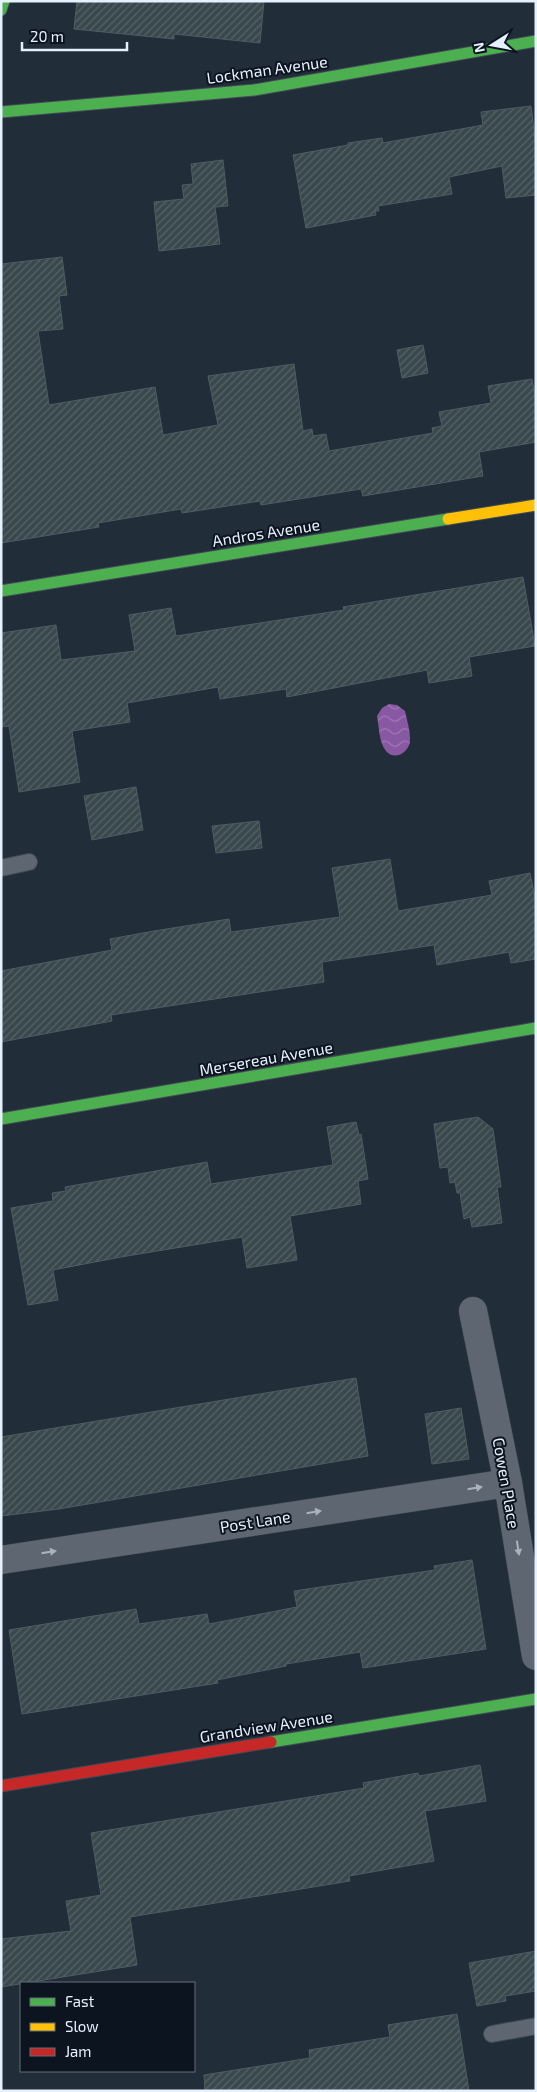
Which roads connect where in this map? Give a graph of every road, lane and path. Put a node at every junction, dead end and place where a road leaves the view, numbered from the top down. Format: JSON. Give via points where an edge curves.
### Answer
{"nodes":[{"id":1,"x":4,"y":1,"type":"edge"},
{"id":2,"x":1,"y":10,"type":"edge"},
{"id":3,"x":536,"y":41,"type":"edge"},
{"id":4,"x":1,"y":112,"type":"edge"},
{"id":5,"x":536,"y":505,"type":"edge"},
{"id":6,"x":1,"y":591,"type":"edge"},
{"id":7,"x":28,"y":862,"type":"dead end"},
{"id":8,"x":1,"y":868,"type":"edge"},
{"id":9,"x":536,"y":1028,"type":"edge"},
{"id":10,"x":1,"y":1119,"type":"edge"},
{"id":11,"x":473,"y":1311,"type":"dead end"},
{"id":12,"x":508,"y":1483,"type":"junction"},
{"id":13,"x":1,"y":1560,"type":"edge"},
{"id":14,"x":536,"y":1656,"type":"edge"},
{"id":15,"x":536,"y":1699,"type":"edge"},
{"id":16,"x":1,"y":1786,"type":"edge"},
{"id":17,"x":536,"y":2026,"type":"edge"},
{"id":18,"x":492,"y":2034,"type":"dead end"}],
"edges":[{"from":1,"to":2,"type":"street"},
{"from":3,"to":4,"type":"street","name":"Lockman Avenue","via":[[254,90]]},
{"from":5,"to":6,"type":"street","name":"Andros Avenue"},
{"from":7,"to":8,"type":"lane"},
{"from":9,"to":10,"type":"street","name":"Mersereau Avenue"},
{"from":11,"to":12,"type":"street","name":"Cowen Place"},
{"from":13,"to":12,"type":"street","name":"Post Lane","one_way":true},
{"from":12,"to":14,"type":"street","name":"Cowen Place","one_way":true},
{"from":15,"to":16,"type":"street","name":"Grandview Avenue"},
{"from":17,"to":18,"type":"lane"}]}
